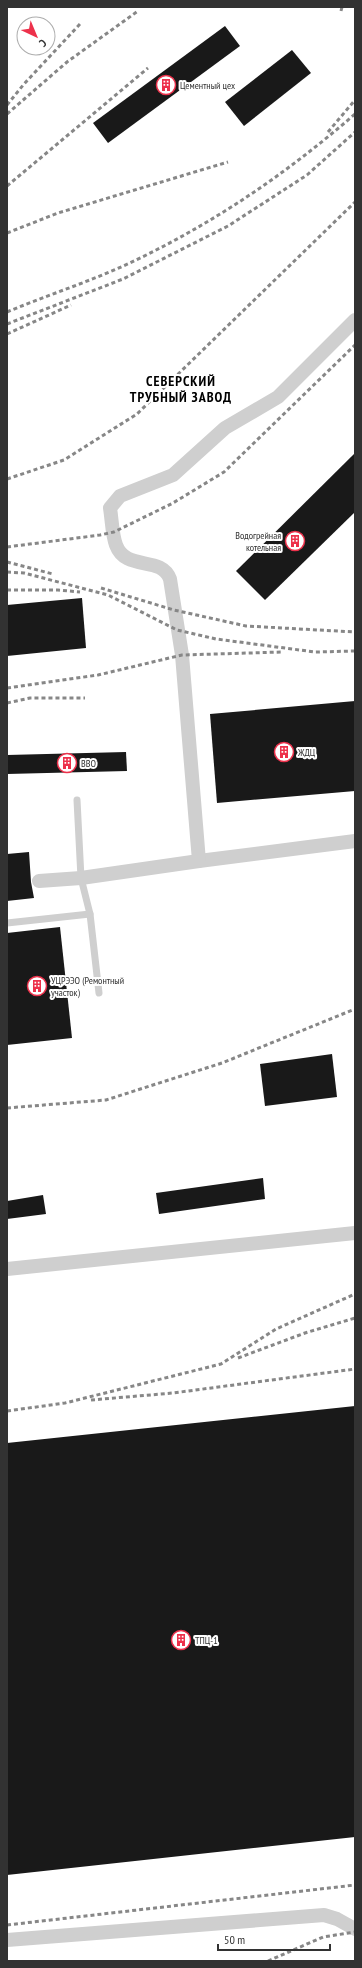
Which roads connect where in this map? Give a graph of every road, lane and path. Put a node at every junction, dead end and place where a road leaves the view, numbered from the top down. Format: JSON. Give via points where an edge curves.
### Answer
{"nodes":[{"id":1,"x":355,"y":320,"type":"edge"},
{"id":2,"x":77,"y":800,"type":"dead end"},
{"id":3,"x":355,"y":841,"type":"edge"},
{"id":4,"x":200,"y":861,"type":"junction"},
{"id":5,"x":81,"y":878,"type":"junction"},
{"id":6,"x":39,"y":880,"type":"dead end"},
{"id":7,"x":90,"y":914,"type":"junction"},
{"id":8,"x":7,"y":923,"type":"edge"},
{"id":9,"x":99,"y":993,"type":"dead end"},
{"id":10,"x":355,"y":1233,"type":"edge"},
{"id":11,"x":7,"y":1270,"type":"edge"},
{"id":12,"x":355,"y":1929,"type":"edge"},
{"id":13,"x":7,"y":1940,"type":"edge"}],
"edges":[{"from":1,"to":4,"type":"street","via":[[278,397],[225,428],[173,475],[120,496],[110,508],[116,546],[121,553],[136,563],[160,566],[170,579],[182,655]]},
{"from":2,"to":5,"type":"lane"},
{"from":3,"to":4,"type":"street"},
{"from":4,"to":5,"type":"street"},
{"from":5,"to":6,"type":"street"},
{"from":5,"to":7,"type":"lane"},
{"from":7,"to":8,"type":"lane"},
{"from":7,"to":9,"type":"lane"},
{"from":10,"to":11,"type":"street"},
{"from":12,"to":13,"type":"street","via":[[324,1915]]}]}
